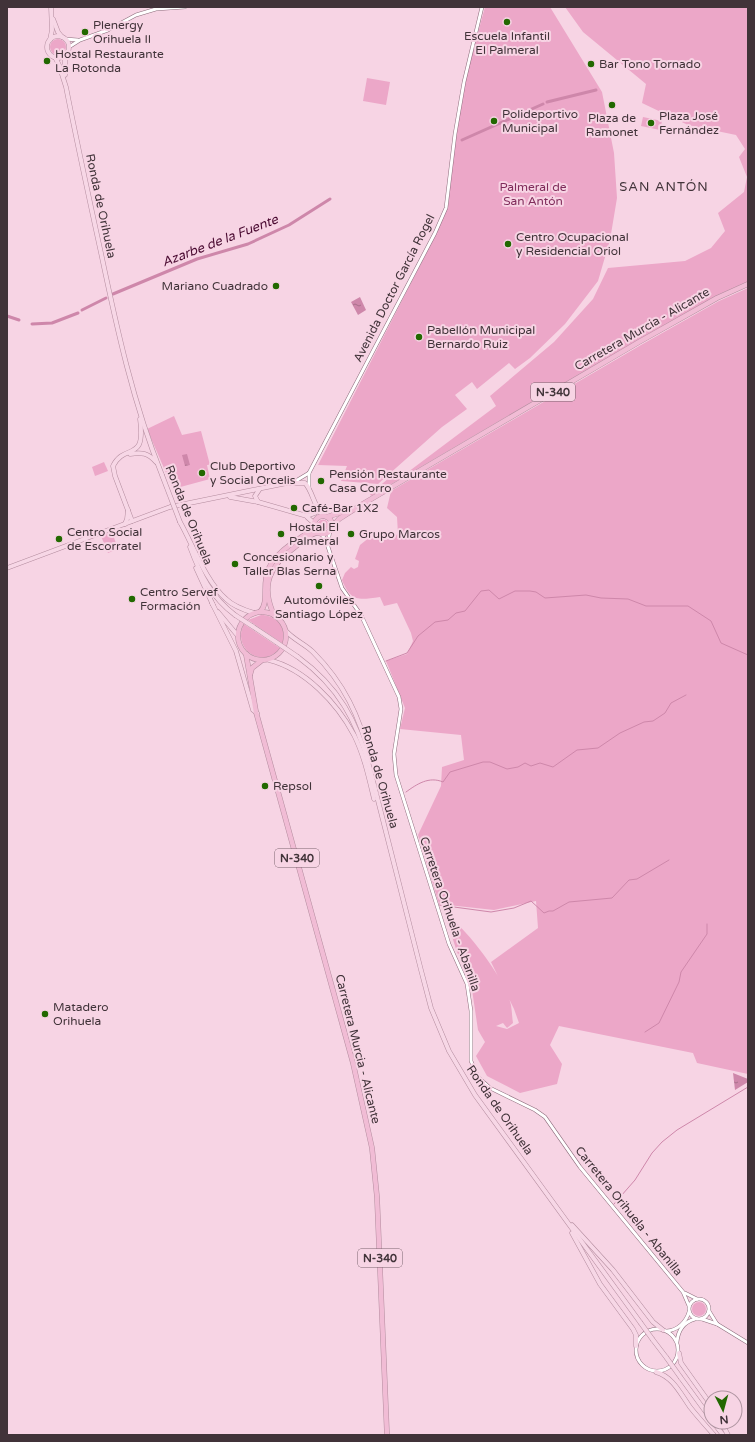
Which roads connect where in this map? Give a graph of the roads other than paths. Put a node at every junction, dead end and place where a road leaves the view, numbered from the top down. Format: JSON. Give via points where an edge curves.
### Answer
{"nodes":[{"id":1,"x":51,"y":7,"type":"edge"},
{"id":2,"x":185,"y":7,"type":"edge"},
{"id":3,"x":482,"y":7,"type":"edge"},
{"id":4,"x":52,"y":14,"type":"junction"},
{"id":5,"x":64,"y":38,"type":"junction"},
{"id":6,"x":50,"y":40,"type":"junction"},
{"id":7,"x":80,"y":40,"type":"junction"},
{"id":8,"x":69,"y":47,"type":"junction"},
{"id":9,"x":65,"y":55,"type":"junction"},
{"id":10,"x":54,"y":57,"type":"junction"},
{"id":11,"x":66,"y":87,"type":"junction"},
{"id":12,"x":748,"y":284,"type":"edge"},
{"id":13,"x":138,"y":409,"type":"junction"},
{"id":14,"x":128,"y":454,"type":"junction"},
{"id":15,"x":158,"y":465,"type":"junction"},
{"id":16,"x":309,"y":473,"type":"junction"},
{"id":17,"x":294,"y":482,"type":"junction"},
{"id":18,"x":310,"y":488,"type":"junction"},
{"id":19,"x":259,"y":489,"type":"junction"},
{"id":20,"x":221,"y":497,"type":"junction"},
{"id":21,"x":258,"y":502,"type":"junction"},
{"id":22,"x":361,"y":505,"type":"junction"},
{"id":23,"x":316,"y":508,"type":"junction"},
{"id":24,"x":128,"y":510,"type":"junction"},
{"id":25,"x":307,"y":516,"type":"junction"},
{"id":26,"x":144,"y":517,"type":"junction"},
{"id":27,"x":325,"y":517,"type":"junction"},
{"id":28,"x":132,"y":521,"type":"junction"},
{"id":29,"x":180,"y":522,"type":"junction"},
{"id":30,"x":125,"y":524,"type":"junction"},
{"id":31,"x":315,"y":525,"type":"junction"},
{"id":32,"x":331,"y":529,"type":"junction"},
{"id":33,"x":320,"y":533,"type":"junction"},
{"id":34,"x":328,"y":545,"type":"junction"},
{"id":35,"x":190,"y":548,"type":"junction"},
{"id":36,"x":7,"y":568,"type":"edge"},
{"id":37,"x":212,"y":603,"type":"junction"},
{"id":38,"x":260,"y":612,"type":"junction"},
{"id":39,"x":254,"y":613,"type":"junction"},
{"id":40,"x":274,"y":615,"type":"junction"},
{"id":41,"x":286,"y":631,"type":"junction"},
{"id":42,"x":238,"y":636,"type":"junction"},
{"id":43,"x":246,"y":654,"type":"junction"},
{"id":44,"x":269,"y":660,"type":"junction"},
{"id":45,"x":262,"y":661,"type":"junction"},
{"id":46,"x":249,"y":677,"type":"junction"},
{"id":47,"x":256,"y":713,"type":"junction"},
{"id":48,"x":379,"y":806,"type":"junction"},
{"id":49,"x":389,"y":847,"type":"junction"},
{"id":50,"x":531,"y":1173,"type":"junction"},
{"id":51,"x":546,"y":1193,"type":"junction"},
{"id":52,"x":684,"y":1292,"type":"junction"},
{"id":53,"x":697,"y":1299,"type":"junction"},
{"id":54,"x":689,"y":1306,"type":"junction"},
{"id":55,"x":689,"y":1310,"type":"junction"},
{"id":56,"x":708,"y":1311,"type":"junction"},
{"id":57,"x":698,"y":1319,"type":"junction"},
{"id":58,"x":717,"y":1324,"type":"junction"},
{"id":59,"x":665,"y":1330,"type":"junction"},
{"id":60,"x":677,"y":1342,"type":"junction"},
{"id":61,"x":748,"y":1343,"type":"edge"},
{"id":62,"x":636,"y":1346,"type":"junction"},
{"id":63,"x":679,"y":1354,"type":"junction"},
{"id":64,"x":656,"y":1372,"type":"junction"},
{"id":65,"x":703,"y":1394,"type":"edge"},
{"id":66,"x":703,"y":1408,"type":"edge"},
{"id":67,"x":387,"y":1435,"type":"edge"},
{"id":68,"x":714,"y":1435,"type":"edge"}],
"edges":[{"from":1,"to":4,"type":"main road","name":"Ronda de Orihuela"},
{"from":2,"to":7,"type":"street","via":[[144,13]]},
{"from":3,"to":16,"type":"street","name":"Avenida Doctor García Rogel","via":[[454,134],[446,208]]},
{"from":4,"to":5,"type":"main road","name":"Ronda de Orihuela","via":[[58,32]]},
{"from":4,"to":6,"type":"main road","name":"Ronda de Orihuela"},
{"from":5,"to":6,"type":"main road","via":[[55,36]]},
{"from":5,"to":7,"type":"street"},
{"from":5,"to":8,"type":"main road","name":"Ronda de Orihuela"},
{"from":6,"to":10,"type":"main road","name":"Ronda de Orihuela","via":[[48,50]]},
{"from":7,"to":8,"type":"street"},
{"from":8,"to":9,"type":"main road","name":"Ronda de Orihuela"},
{"from":9,"to":10,"type":"main road","via":[[60,58]]},
{"from":9,"to":11,"type":"main road","name":"Ronda de Orihuela"},
{"from":10,"to":11,"type":"main road","name":"Ronda de Orihuela"},
{"from":11,"to":13,"type":"main road","name":"Ronda de Orihuela","via":[[114,315]]},
{"from":12,"to":22,"type":"highway","name":"Carretera Murcia - Alicante","number":"N-340","via":[[717,298],[626,349]]},
{"from":13,"to":14,"type":"main road","via":[[141,440],[135,450]]},
{"from":13,"to":15,"type":"main road","name":"Ronda de Orihuela"},
{"from":14,"to":15,"type":"main road","via":[[144,452]]},
{"from":14,"to":24,"type":"main road","via":[[117,460],[113,466]]},
{"from":15,"to":29,"type":"main road","name":"Ronda de Orihuela","bridge":true},
{"from":16,"to":17,"type":"street"},
{"from":16,"to":18,"type":"street"},
{"from":17,"to":18,"type":"main road","via":[[305,482]]},
{"from":17,"to":19,"type":"main road"},
{"from":18,"to":23,"type":"main road"},
{"from":19,"to":20,"type":"main road"},
{"from":19,"to":21,"type":"main road","via":[[255,496]]},
{"from":20,"to":21,"type":"main road"},
{"from":20,"to":26,"type":"main road","via":[[176,505]]},
{"from":21,"to":25,"type":"main road"},
{"from":22,"to":27,"type":"highway","name":"Carretera Murcia - Alicante","number":"N-340"},
{"from":22,"to":32,"type":"highway","name":"Carretera Murcia - Alicante","number":"N-340","via":[[339,519]]},
{"from":23,"to":25,"type":"main road","via":[[315,513]]},
{"from":23,"to":27,"type":"main road"},
{"from":24,"to":26,"type":"main road","via":[[134,516]]},
{"from":24,"to":28,"type":"main road"},
{"from":24,"to":30,"type":"main road"},
{"from":25,"to":31,"type":"main road"},
{"from":26,"to":28,"type":"main road"},
{"from":27,"to":31,"type":"highway","number":"N-340","via":[[318,518]]},
{"from":27,"to":32,"type":"highway","via":[[331,520]]},
{"from":28,"to":30,"type":"main road"},
{"from":29,"to":35,"type":"main road","name":"Ronda de Orihuela"},
{"from":29,"to":39,"type":"main road","via":[[222,596]]},
{"from":30,"to":36,"type":"main road"},
{"from":31,"to":33,"type":"highway"},
{"from":31,"to":38,"type":"highway","number":"N-340","via":[[279,554],[269,566],[264,584],[265,605]]},
{"from":32,"to":33,"type":"highway","number":"N-340"},
{"from":32,"to":34,"type":"street","name":"Carretera Orihuela - Abanilla"},
{"from":33,"to":34,"type":"street","name":"Carretera Orihuela - Abanilla"},
{"from":33,"to":40,"type":"highway","number":"N-340","via":[[310,535],[291,549],[272,569],[268,591]]},
{"from":34,"to":52,"type":"street","name":"Carretera Orihuela - Abanilla","via":[[342,588],[361,615],[399,697],[401,709],[394,754],[396,775],[449,944],[466,984],[471,1011],[471,1061],[478,1077],[490,1088],[535,1110],[545,1118],[580,1167]]},
{"from":35,"to":37,"type":"main road","via":[[198,574]]},
{"from":35,"to":48,"type":"main road","name":"Ronda de Orihuela","bridge":true,"via":[[200,573],[214,596],[235,615],[316,670],[333,688],[353,720],[365,752]]},
{"from":37,"to":42,"type":"main road"},
{"from":37,"to":47,"type":"main road","via":[[236,651]]},
{"from":38,"to":39,"type":"highway"},
{"from":38,"to":40,"type":"highway"},
{"from":39,"to":42,"type":"highway","via":[[244,620]]},
{"from":40,"to":41,"type":"highway","number":"N-340","via":[[281,620]]},
{"from":41,"to":44,"type":"highway","via":[[284,649]]},
{"from":41,"to":48,"type":"main road","via":[[311,650],[324,664],[351,702],[365,740]]},
{"from":42,"to":43,"type":"highway","number":"N-340","via":[[240,646]]},
{"from":43,"to":45,"type":"highway"},
{"from":43,"to":46,"type":"highway","name":"Carretera Murcia - Alicante","number":"N-340"},
{"from":44,"to":45,"type":"highway"},
{"from":44,"to":49,"type":"main road","via":[[312,683],[331,701],[354,735],[364,759]]},
{"from":45,"to":46,"type":"highway","via":[[252,668]]},
{"from":46,"to":47,"type":"highway","name":"Carretera Murcia - Alicante","number":"N-340"},
{"from":47,"to":67,"type":"highway","name":"Carretera Murcia - Alicante","number":"N-340","via":[[353,1062],[372,1148],[378,1212]]},
{"from":48,"to":49,"type":"main road","name":"Ronda de Orihuela"},
{"from":49,"to":50,"type":"main road","name":"Ronda de Orihuela","via":[[421,970],[440,1031],[475,1095]]},
{"from":50,"to":51,"type":"main road","name":"Ronda de Orihuela"},
{"from":50,"to":59,"type":"main road","via":[[537,1177],[575,1228],[613,1270],[653,1322]]},
{"from":51,"to":62,"type":"main road","via":[[578,1242],[600,1284],[633,1329]]},
{"from":51,"to":66,"type":"main road","name":"Ronda de Orihuela","bridge":true},
{"from":52,"to":53,"type":"street","name":"Carretera Orihuela - Abanilla"},
{"from":52,"to":54,"type":"street","name":"Carretera Orihuela - Abanilla"},
{"from":53,"to":54,"type":"street"},
{"from":53,"to":56,"type":"street","via":[[706,1302]]},
{"from":54,"to":55,"type":"street"},
{"from":55,"to":57,"type":"street","via":[[692,1316]]},
{"from":55,"to":59,"type":"street","via":[[685,1321],[679,1327]]},
{"from":56,"to":57,"type":"street","via":[[706,1316]]},
{"from":56,"to":58,"type":"street"},
{"from":57,"to":58,"type":"street"},
{"from":57,"to":60,"type":"street","via":[[687,1322],[679,1331]]},
{"from":58,"to":61,"type":"street"},
{"from":59,"to":60,"type":"street"},
{"from":59,"to":62,"type":"street","via":[[646,1332]]},
{"from":60,"to":63,"type":"street"},
{"from":62,"to":64,"type":"street","via":[[640,1363]]},
{"from":63,"to":64,"type":"street","via":[[671,1367]]},
{"from":63,"to":65,"type":"main road","via":[[681,1363]]},
{"from":64,"to":68,"type":"main road","via":[[672,1382]]}]}
